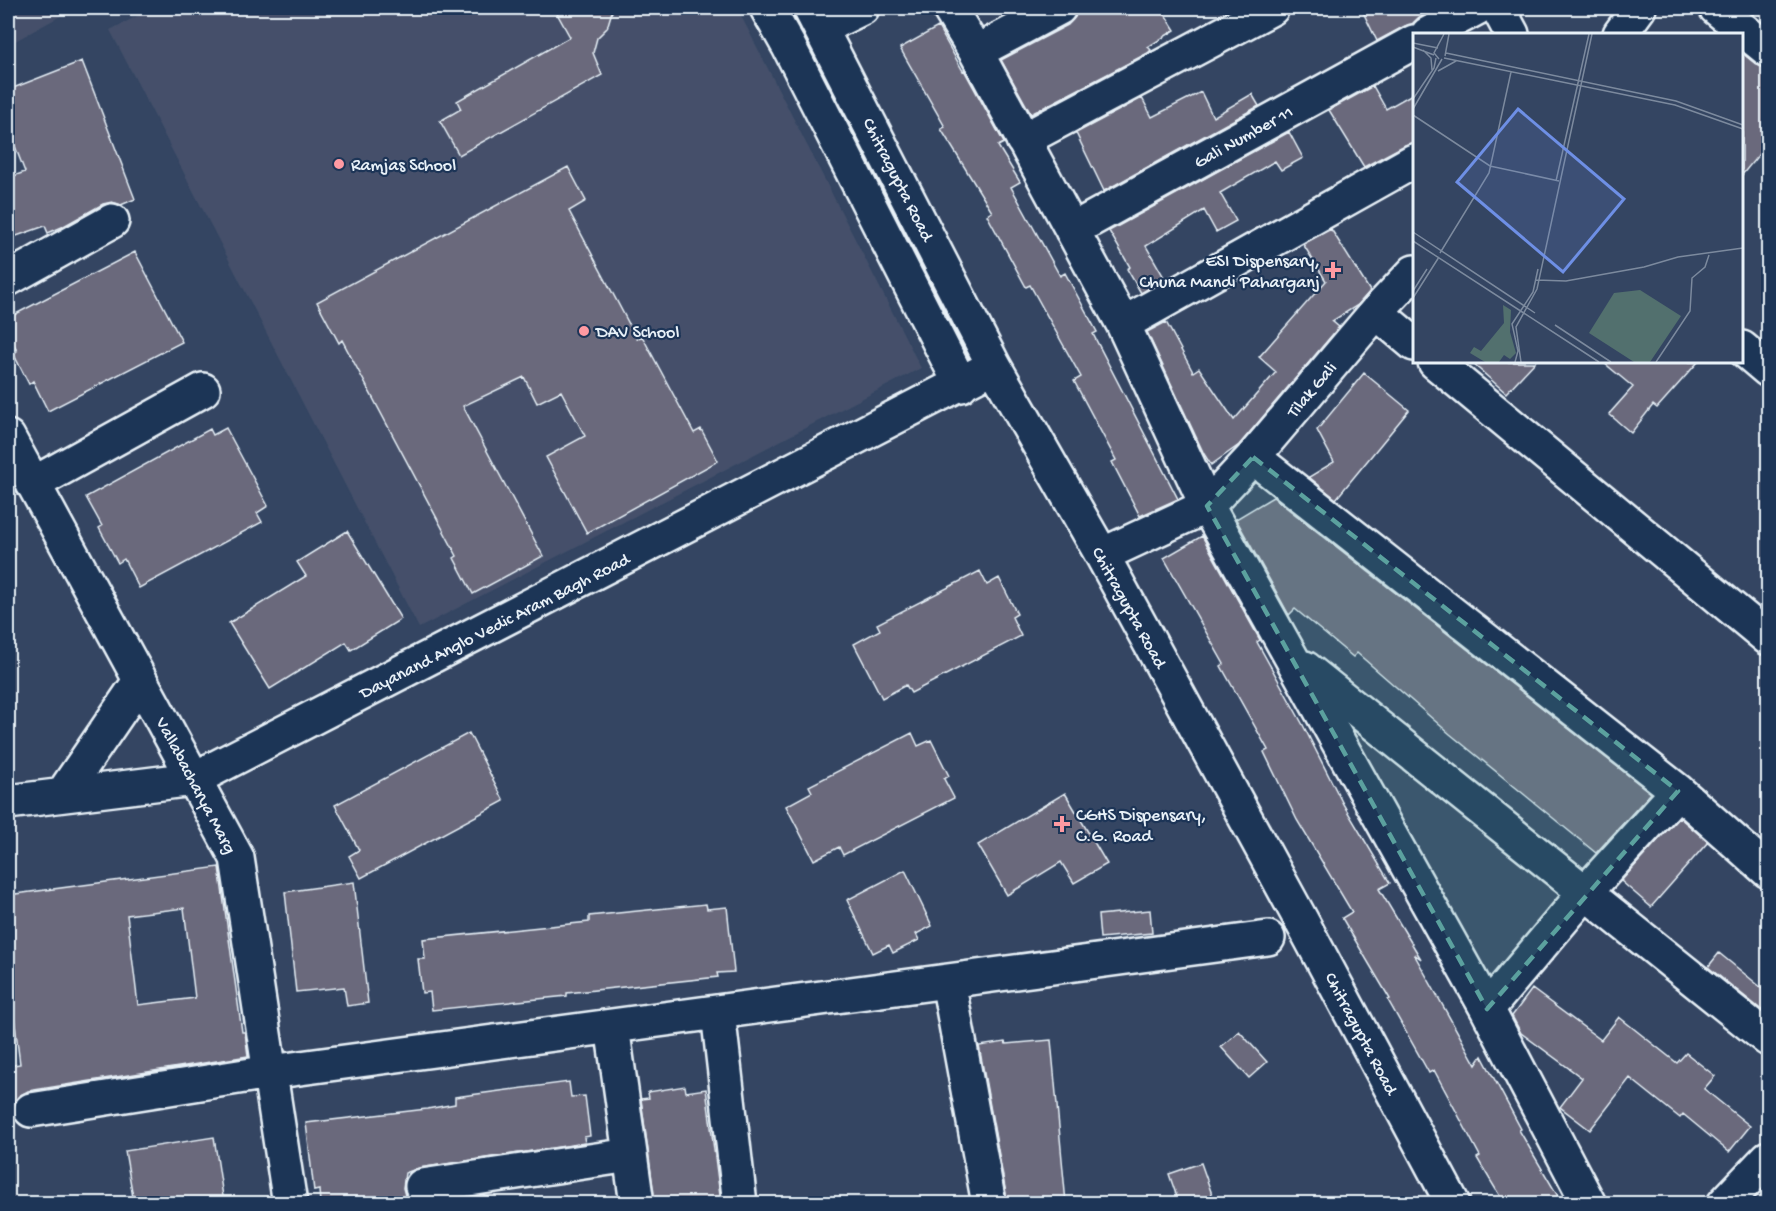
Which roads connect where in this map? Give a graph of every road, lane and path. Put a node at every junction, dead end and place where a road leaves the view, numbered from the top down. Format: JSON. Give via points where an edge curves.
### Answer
{"nodes":[{"id":1,"x":767,"y":8,"type":"edge"},
{"id":2,"x":862,"y":8,"type":"edge"},
{"id":3,"x":949,"y":8,"type":"edge"},
{"id":4,"x":1059,"y":8,"type":"edge"},
{"id":5,"x":1272,"y":8,"type":"edge"},
{"id":6,"x":1477,"y":8,"type":"edge"},
{"id":7,"x":1498,"y":8,"type":"edge"},
{"id":8,"x":1639,"y":8,"type":"edge"},
{"id":9,"x":1716,"y":8,"type":"edge"},
{"id":10,"x":816,"y":18,"type":"edge"},
{"id":11,"x":1430,"y":33,"type":"edge"},
{"id":12,"x":1511,"y":33,"type":"edge"},
{"id":13,"x":1621,"y":33,"type":"edge"},
{"id":14,"x":1413,"y":43,"type":"edge"},
{"id":15,"x":1768,"y":50,"type":"edge"},
{"id":16,"x":976,"y":52,"type":"junction"},
{"id":17,"x":1023,"y":140,"type":"junction"},
{"id":18,"x":1413,"y":162,"type":"edge"},
{"id":19,"x":112,"y":221,"type":"dead end"},
{"id":20,"x":1072,"y":230,"type":"junction"},
{"id":21,"x":1413,"y":274,"type":"edge"},
{"id":22,"x":8,"y":279,"type":"edge"},
{"id":23,"x":1376,"y":312,"type":"junction"},
{"id":24,"x":1123,"y":324,"type":"junction"},
{"id":25,"x":1413,"y":343,"type":"edge"},
{"id":26,"x":1743,"y":349,"type":"edge"},
{"id":27,"x":1436,"y":363,"type":"edge"},
{"id":28,"x":994,"y":366,"type":"junction"},
{"id":29,"x":1768,"y":370,"type":"edge"},
{"id":30,"x":961,"y":384,"type":"junction"},
{"id":31,"x":203,"y":390,"type":"dead end"},
{"id":32,"x":8,"y":437,"type":"edge"},
{"id":33,"x":1253,"y":457,"type":"junction"},
{"id":34,"x":33,"y":484,"type":"junction"},
{"id":35,"x":1207,"y":506,"type":"junction"},
{"id":36,"x":1101,"y":555,"type":"junction"},
{"id":37,"x":1768,"y":638,"type":"edge"},
{"id":38,"x":1292,"y":657,"type":"junction"},
{"id":39,"x":140,"y":681,"type":"junction"},
{"id":40,"x":194,"y":779,"type":"junction"},
{"id":41,"x":1678,"y":791,"type":"junction"},
{"id":42,"x":62,"y":795,"type":"junction"},
{"id":43,"x":8,"y":802,"type":"edge"},
{"id":44,"x":1768,"y":871,"type":"edge"},
{"id":45,"x":1585,"y":893,"type":"junction"},
{"id":46,"x":1268,"y":938,"type":"dead end"},
{"id":47,"x":948,"y":981,"type":"junction"},
{"id":48,"x":1487,"y":1009,"type":"junction"},
{"id":49,"x":717,"y":1012,"type":"junction"},
{"id":50,"x":612,"y":1026,"type":"junction"},
{"id":51,"x":1768,"y":1039,"type":"edge"},
{"id":52,"x":270,"y":1072,"type":"junction"},
{"id":53,"x":31,"y":1110,"type":"dead end"},
{"id":54,"x":630,"y":1155,"type":"junction"},
{"id":55,"x":1768,"y":1158,"type":"edge"},
{"id":56,"x":422,"y":1186,"type":"dead end"},
{"id":57,"x":290,"y":1203,"type":"edge"},
{"id":58,"x":637,"y":1203,"type":"edge"},
{"id":59,"x":740,"y":1203,"type":"edge"},
{"id":60,"x":989,"y":1203,"type":"edge"},
{"id":61,"x":1453,"y":1203,"type":"edge"},
{"id":62,"x":1589,"y":1203,"type":"edge"},
{"id":63,"x":1724,"y":1203,"type":"edge"}],
"edges":[{"from":1,"to":30,"type":"street"},
{"from":2,"to":10,"type":"street"},
{"from":3,"to":16,"type":"street"},
{"from":4,"to":16,"type":"street"},
{"from":5,"to":17,"type":"street"},
{"from":6,"to":11,"type":"street"},
{"from":7,"to":12,"type":"street"},
{"from":8,"to":13,"type":"street"},
{"from":9,"to":15,"type":"street"},
{"from":10,"to":28,"type":"street","name":"Chitragupta Road"},
{"from":14,"to":20,"type":"street","name":"Gali Number 11"},
{"from":16,"to":17,"type":"street"},
{"from":17,"to":20,"type":"street"},
{"from":18,"to":24,"type":"street"},
{"from":19,"to":22,"type":"street"},
{"from":20,"to":24,"type":"street"},
{"from":21,"to":23,"type":"street","name":"Tilak Gali"},
{"from":23,"to":25,"type":"street"},
{"from":23,"to":33,"type":"street","name":"Tilak Gali"},
{"from":24,"to":35,"type":"street"},
{"from":26,"to":29,"type":"street"},
{"from":27,"to":37,"type":"street"},
{"from":28,"to":30,"type":"street","name":"Dayanand Anglo Vedic Aram Bagh Road"},
{"from":28,"to":36,"type":"street","name":"Chitragupta Road"},
{"from":30,"to":40,"type":"street","name":"Dayanand Anglo Vedic Aram Bagh Road"},
{"from":31,"to":34,"type":"street"},
{"from":32,"to":34,"type":"street","name":"Vallabacharya Marg"},
{"from":33,"to":35,"type":"street","name":"Tilak Gali"},
{"from":33,"to":41,"type":"street"},
{"from":34,"to":39,"type":"street","name":"Vallabacharya Marg"},
{"from":35,"to":36,"type":"street"},
{"from":35,"to":38,"type":"street"},
{"from":36,"to":61,"type":"street","name":"Chitragupta Road"},
{"from":38,"to":45,"type":"street"},
{"from":38,"to":48,"type":"street"},
{"from":39,"to":40,"type":"street","name":"Vallabacharya Marg"},
{"from":39,"to":42,"type":"street"},
{"from":40,"to":42,"type":"street","name":"Dayanand Anglo Vedic Aram Bagh Road"},
{"from":40,"to":52,"type":"street","name":"Vallabacharya Marg","via":[[237,858]]},
{"from":41,"to":44,"type":"street"},
{"from":41,"to":45,"type":"street"},
{"from":42,"to":43,"type":"street","name":"Dayanand Anglo Vedic Aram Bagh Road"},
{"from":45,"to":48,"type":"street"},
{"from":45,"to":51,"type":"street"},
{"from":46,"to":47,"type":"street"},
{"from":47,"to":49,"type":"street"},
{"from":47,"to":60,"type":"street"},
{"from":48,"to":62,"type":"street"},
{"from":49,"to":50,"type":"street"},
{"from":49,"to":59,"type":"street"},
{"from":50,"to":52,"type":"street"},
{"from":50,"to":54,"type":"street"},
{"from":52,"to":53,"type":"street"},
{"from":52,"to":57,"type":"street","name":"Vallabacharya Marg"},
{"from":54,"to":56,"type":"street"},
{"from":54,"to":58,"type":"street"},
{"from":55,"to":63,"type":"street"}]}
